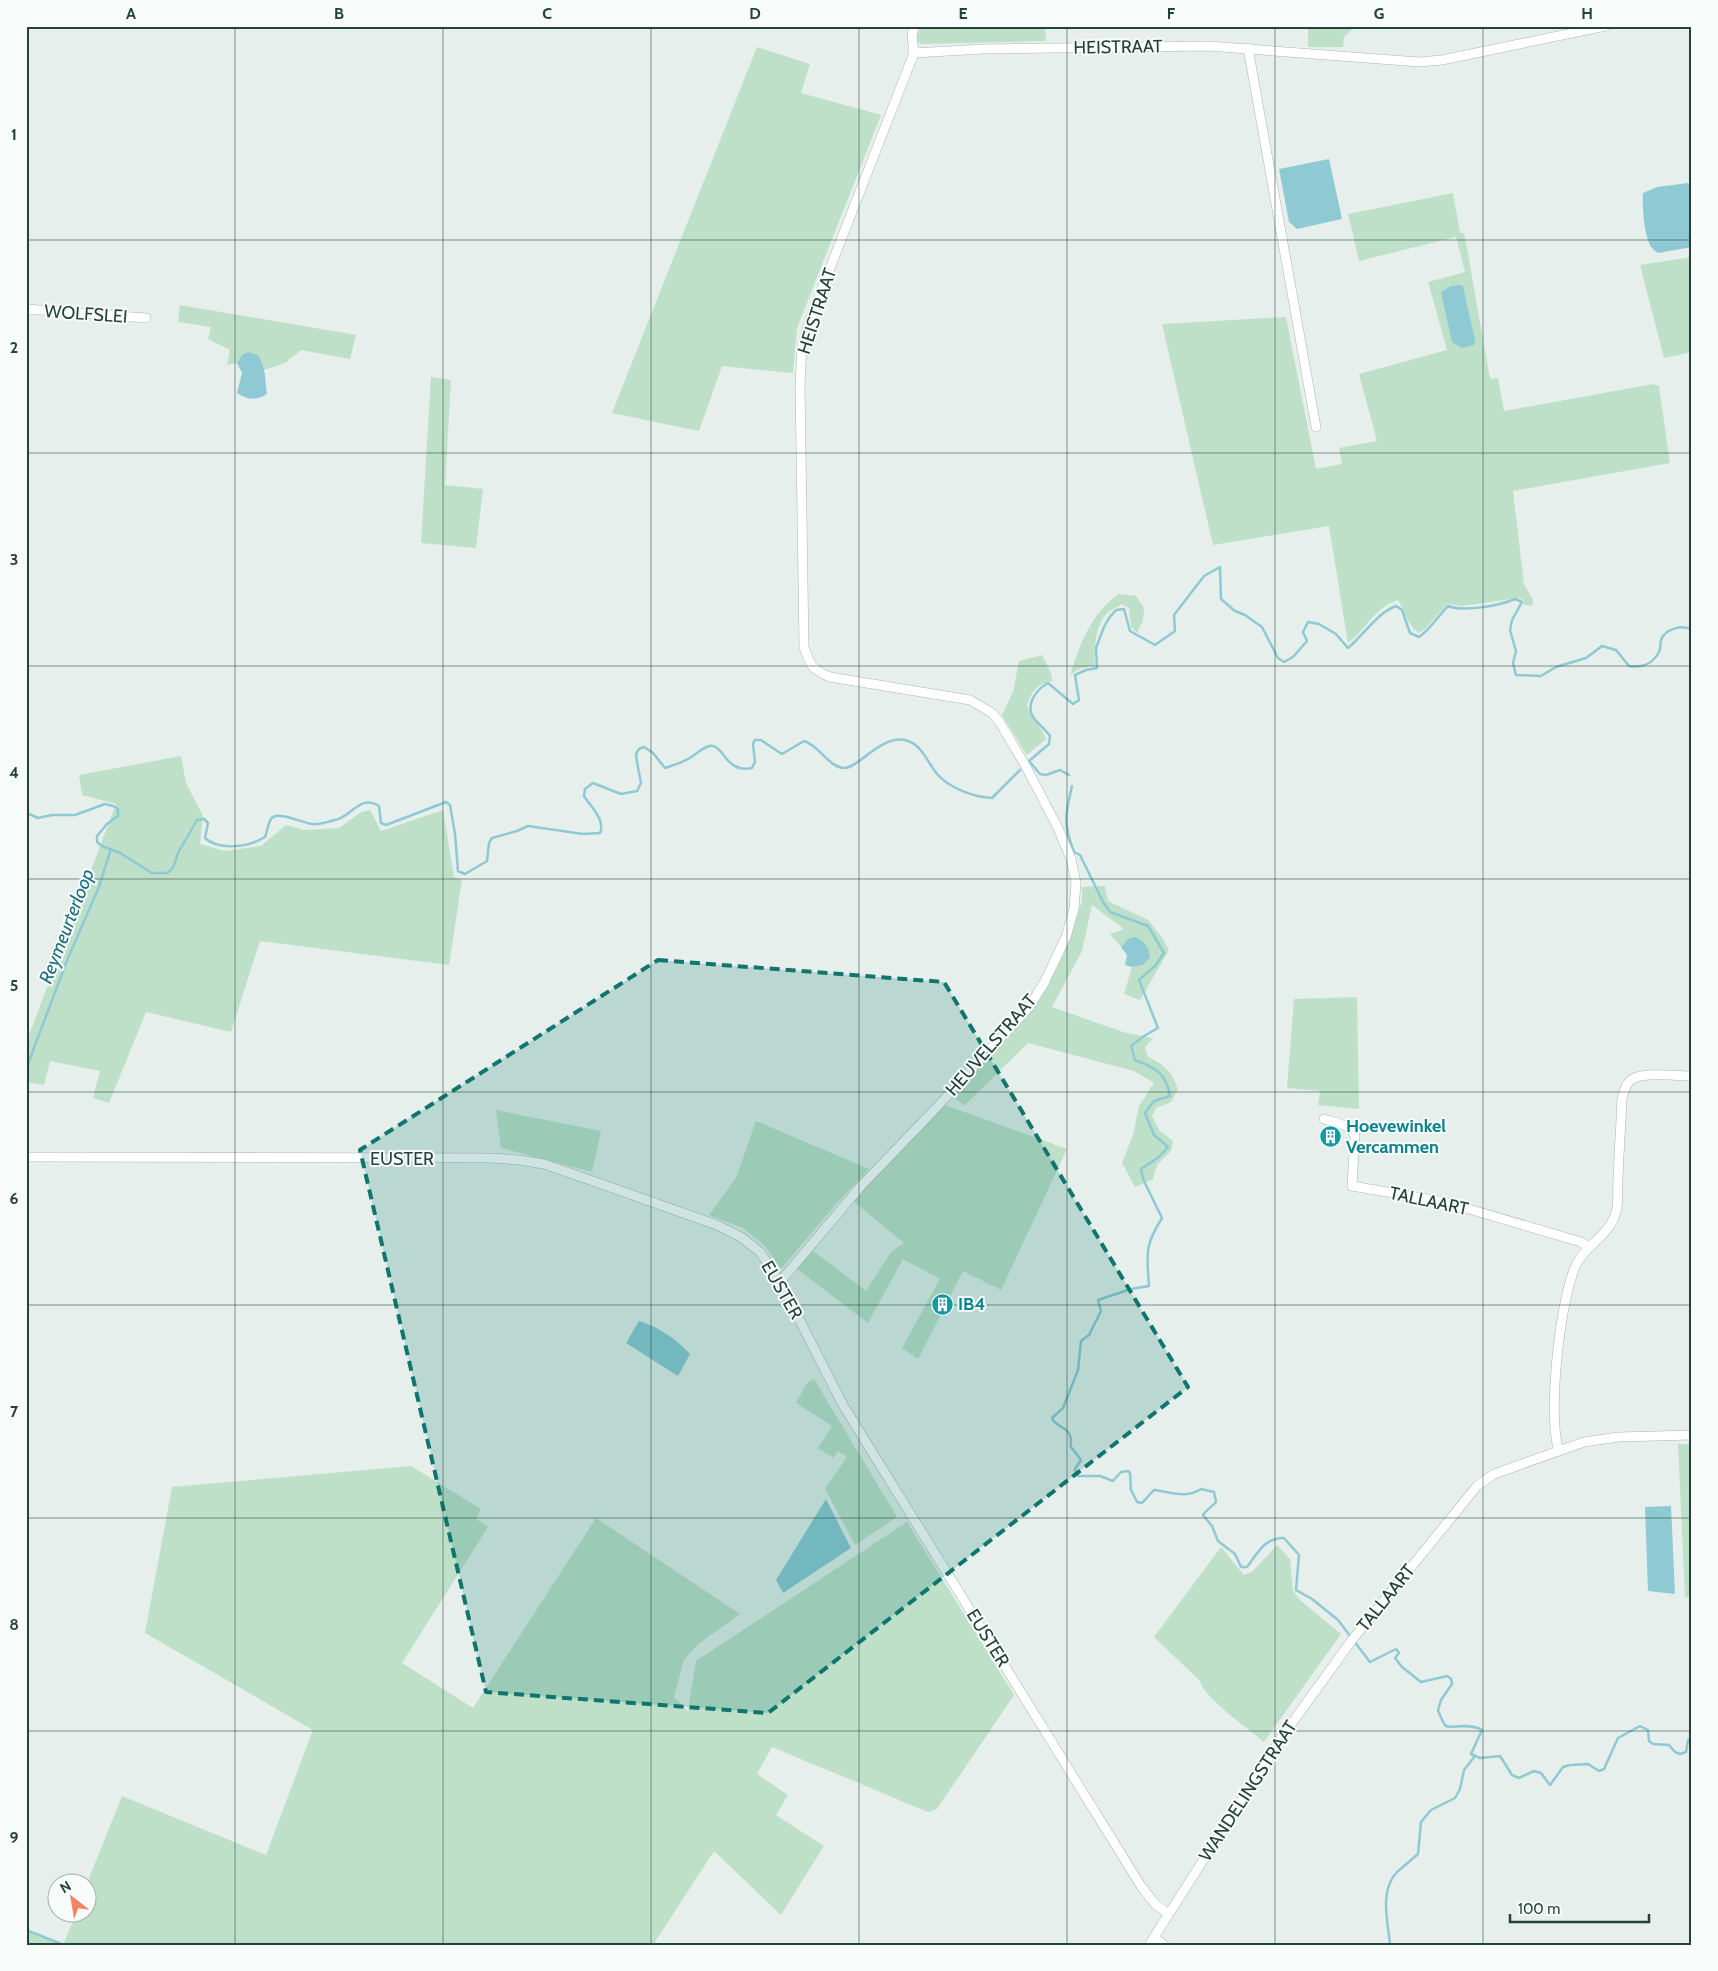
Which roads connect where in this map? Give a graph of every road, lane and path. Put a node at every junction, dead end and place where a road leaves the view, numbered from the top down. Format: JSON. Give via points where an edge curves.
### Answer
{"nodes":[{"id":1,"x":914,"y":26,"type":"edge"},
{"id":2,"x":1606,"y":26,"type":"edge"},
{"id":3,"x":1248,"y":48,"type":"junction"},
{"id":4,"x":914,"y":53,"type":"junction"},
{"id":5,"x":26,"y":309,"type":"edge"},
{"id":6,"x":146,"y":318,"type":"dead end"},
{"id":7,"x":1316,"y":427,"type":"dead end"},
{"id":8,"x":1025,"y":765,"type":"joint"},
{"id":9,"x":1692,"y":1076,"type":"edge"},
{"id":10,"x":1324,"y":1119,"type":"dead end"},
{"id":11,"x":26,"y":1157,"type":"edge"},
{"id":12,"x":1588,"y":1247,"type":"junction"},
{"id":13,"x":780,"y":1282,"type":"junction"},
{"id":14,"x":1692,"y":1435,"type":"edge"},
{"id":15,"x":1559,"y":1451,"type":"junction"},
{"id":16,"x":1352,"y":1640,"type":"joint"},
{"id":17,"x":1169,"y":1914,"type":"junction"},
{"id":18,"x":1154,"y":1936,"type":"junction"},
{"id":19,"x":1149,"y":1945,"type":"edge"},
{"id":20,"x":1164,"y":1945,"type":"edge"}],
"edges":[{"from":1,"to":4,"type":"street"},
{"from":2,"to":3,"type":"street","name":"HEISTRAAT","via":[[1419,62]]},
{"from":3,"to":4,"type":"street","name":"HEISTRAAT","via":[[982,49]]},
{"from":3,"to":7,"type":"street"},
{"from":4,"to":8,"type":"street","name":"HEISTRAAT","via":[[802,346],[804,647],[810,664],[830,677],[970,700],[998,721]]},
{"from":5,"to":6,"type":"street","name":"WOLFSLEI"},
{"from":8,"to":13,"type":"street","name":"HEUVELSTRAAT","via":[[1071,859],[1076,883],[1074,910],[1066,937],[1029,1007],[861,1186]]},
{"from":9,"to":12,"type":"street","via":[[1642,1076],[1632,1078],[1626,1086],[1622,1098],[1616,1212],[1606,1233]]},
{"from":10,"to":12,"type":"street","name":"TALLAART","via":[[1353,1131],[1352,1186],[1445,1202],[1581,1242]]},
{"from":11,"to":13,"type":"street","name":"EUSTER","via":[[520,1160],[544,1164],[717,1225],[760,1252]]},
{"from":12,"to":15,"type":"street","via":[[1572,1273],[1559,1346],[1555,1406]]},
{"from":13,"to":17,"type":"street","name":"EUSTER","via":[[843,1405],[1141,1886],[1155,1904]]},
{"from":14,"to":15,"type":"street","name":"TALLAART","via":[[1604,1438]]},
{"from":15,"to":16,"type":"street","name":"TALLAART","via":[[1494,1474],[1477,1486]]},
{"from":16,"to":17,"type":"street","name":"WANDELINGSTRAAT","via":[[1284,1734]]},
{"from":17,"to":18,"type":"street","name":"WANDELINGSTRAAT"},
{"from":18,"to":19,"type":"street","name":"WANDELINGSTRAAT"},
{"from":18,"to":20,"type":"street"}]}
